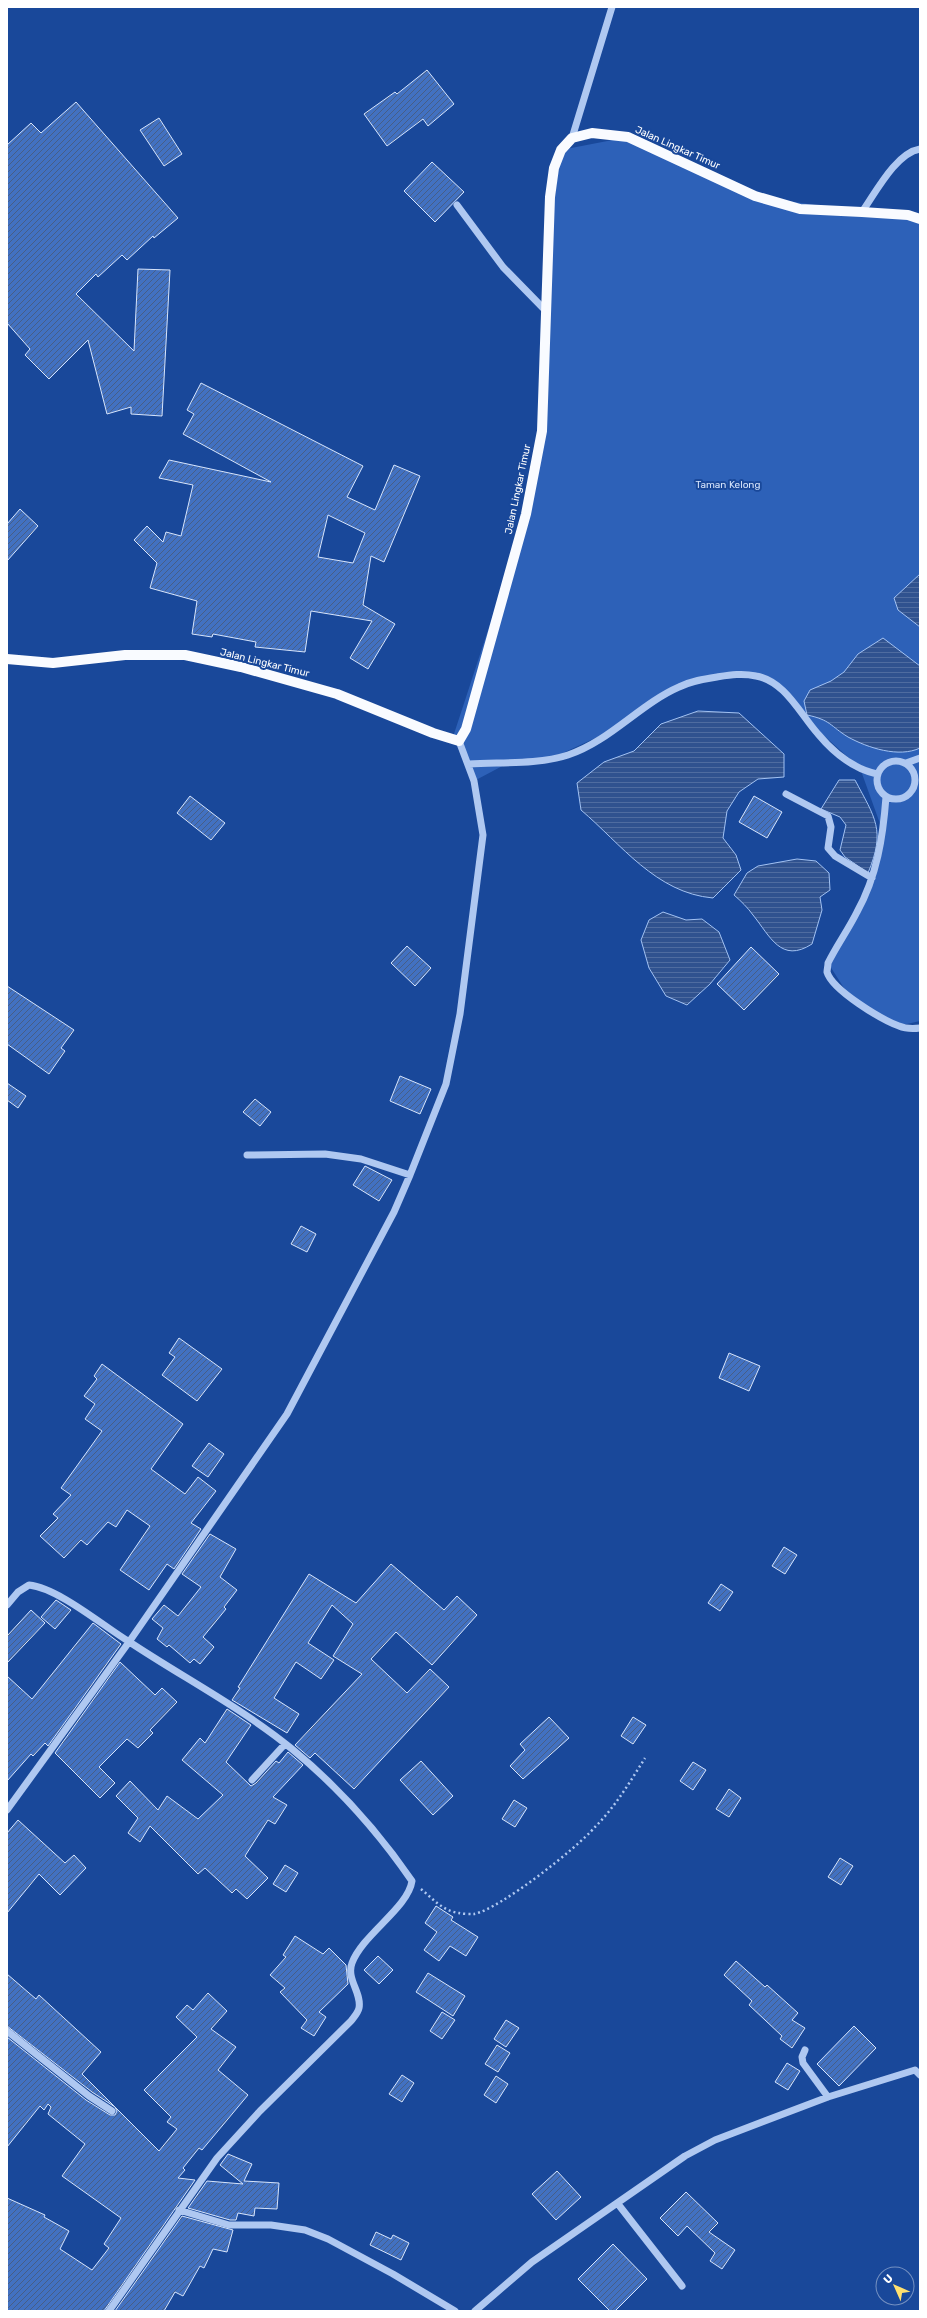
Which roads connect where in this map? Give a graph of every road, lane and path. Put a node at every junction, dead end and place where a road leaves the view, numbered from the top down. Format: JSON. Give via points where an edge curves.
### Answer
{"nodes":[{"id":1,"x":612,"y":7,"type":"edge"},
{"id":2,"x":572,"y":138,"type":"junction"},
{"id":3,"x":920,"y":149,"type":"edge"},
{"id":4,"x":457,"y":205,"type":"dead end"},
{"id":5,"x":862,"y":212,"type":"junction"},
{"id":6,"x":920,"y":219,"type":"edge"},
{"id":7,"x":545,"y":310,"type":"junction"},
{"id":8,"x":7,"y":659,"type":"edge"},
{"id":9,"x":460,"y":741,"type":"junction"},
{"id":10,"x":920,"y":758,"type":"edge"},
{"id":11,"x":906,"y":763,"type":"junction"},
{"id":12,"x":469,"y":764,"type":"junction"},
{"id":13,"x":878,"y":774,"type":"junction"},
{"id":14,"x":786,"y":794,"type":"dead end"},
{"id":15,"x":886,"y":797,"type":"junction"},
{"id":16,"x":872,"y":878,"type":"junction"},
{"id":17,"x":920,"y":1028,"type":"edge"},
{"id":18,"x":247,"y":1155,"type":"dead end"},
{"id":19,"x":410,"y":1175,"type":"junction"},
{"id":20,"x":7,"y":1605,"type":"edge"},
{"id":21,"x":129,"y":1642,"type":"junction"},
{"id":22,"x":285,"y":1744,"type":"junction"},
{"id":23,"x":645,"y":1758,"type":"dead end"},
{"id":24,"x":252,"y":1780,"type":"dead end"},
{"id":25,"x":7,"y":1810,"type":"edge"},
{"id":26,"x":412,"y":1881,"type":"junction"},
{"id":27,"x":7,"y":2031,"type":"edge"},
{"id":28,"x":805,"y":2050,"type":"dead end"},
{"id":29,"x":918,"y":2071,"type":"edge"},
{"id":30,"x":828,"y":2097,"type":"junction"},
{"id":31,"x":112,"y":2111,"type":"dead end"},
{"id":32,"x":618,"y":2204,"type":"junction"},
{"id":33,"x":179,"y":2210,"type":"junction"},
{"id":34,"x":682,"y":2286,"type":"dead end"},
{"id":35,"x":109,"y":2311,"type":"edge"},
{"id":36,"x":455,"y":2311,"type":"edge"},
{"id":37,"x":475,"y":2311,"type":"edge"}],
"edges":[{"from":1,"to":2,"type":"street"},
{"from":2,"to":5,"type":"main road","name":"Jalan Lingkar Timur","via":[[592,133],[628,137],[755,196],[800,209]]},
{"from":2,"to":7,"type":"main road","name":"Jalan Lingkar Timur","via":[[561,150],[554,168],[550,197]]},
{"from":3,"to":5,"type":"street","via":[[911,150],[898,161]]},
{"from":4,"to":7,"type":"street","via":[[503,267]]},
{"from":5,"to":6,"type":"main road","name":"Jalan Lingkar Timur"},
{"from":7,"to":9,"type":"main road","name":"Jalan Lingkar Timur","via":[[542,431],[528,506],[466,729]]},
{"from":8,"to":9,"type":"main road","name":"Jalan Lingkar Timur","via":[[52,663],[125,655],[185,655],[241,667],[337,694],[433,733]]},
{"from":9,"to":12,"type":"street"},
{"from":10,"to":11,"type":"street"},
{"from":11,"to":13,"type":"street","via":[[899,760],[886,763]]},
{"from":11,"to":15,"type":"street","via":[[914,773],[915,786],[900,799]]},
{"from":12,"to":13,"type":"street","via":[[550,760],[570,754],[619,727],[678,687],[693,681],[736,674],[768,678],[782,690],[818,734],[840,756],[860,768]]},
{"from":12,"to":19,"type":"street","via":[[483,835],[460,1014],[446,1084]]},
{"from":13,"to":15,"type":"street","via":[[878,787]]},
{"from":14,"to":16,"type":"street","via":[[828,816],[832,827],[828,848],[835,856]]},
{"from":15,"to":16,"type":"street","via":[[880,852]]},
{"from":16,"to":17,"type":"street","via":[[858,912],[832,956],[827,972],[835,985],[851,999],[898,1026],[910,1030]]},
{"from":18,"to":19,"type":"street","via":[[325,1154],[361,1159]]},
{"from":19,"to":21,"type":"street","via":[[394,1212],[293,1404]]},
{"from":20,"to":21,"type":"street","via":[[18,1592],[29,1585],[40,1586]]},
{"from":21,"to":22,"type":"street"},
{"from":21,"to":25,"type":"street"},
{"from":22,"to":24,"type":"street"},
{"from":22,"to":26,"type":"street","via":[[341,1794]]},
{"from":23,"to":26,"type":"path","via":[[628,1786],[596,1827],[563,1856],[503,1899],[475,1914],[449,1911]]},
{"from":26,"to":33,"type":"street","via":[[408,1894],[377,1927],[351,1964],[359,2010],[217,2158]]},
{"from":27,"to":31,"type":"street","via":[[89,2096]]},
{"from":28,"to":30,"type":"street","via":[[803,2063]]},
{"from":29,"to":30,"type":"street"},
{"from":30,"to":32,"type":"street","via":[[715,2140],[685,2156]]},
{"from":32,"to":34,"type":"street"},
{"from":32,"to":37,"type":"street","via":[[574,2231],[532,2262]]},
{"from":33,"to":35,"type":"street"},
{"from":33,"to":36,"type":"street","via":[[229,2224],[271,2225],[305,2230],[328,2239],[393,2274]]}]}
